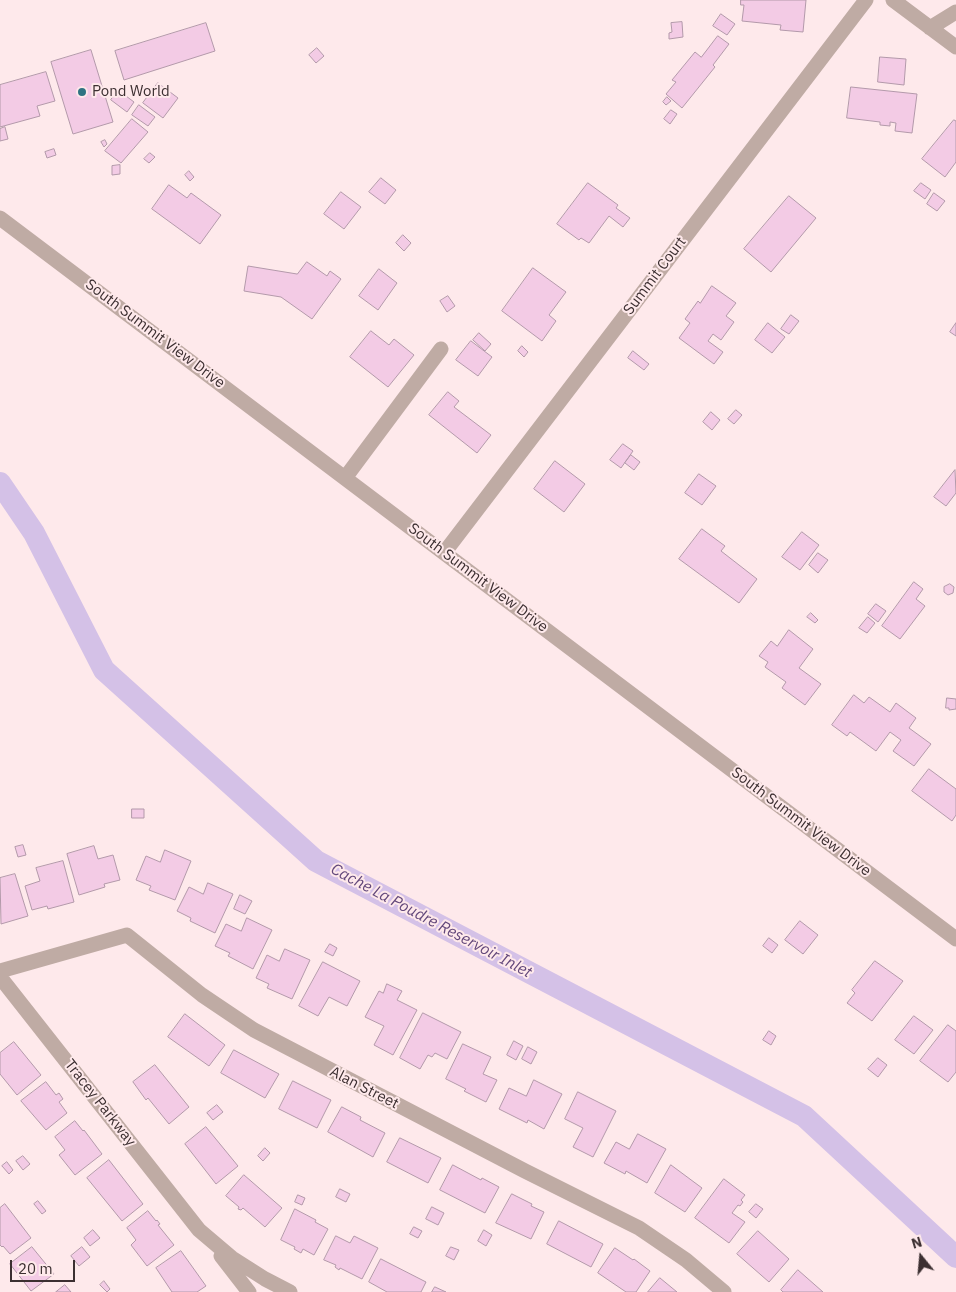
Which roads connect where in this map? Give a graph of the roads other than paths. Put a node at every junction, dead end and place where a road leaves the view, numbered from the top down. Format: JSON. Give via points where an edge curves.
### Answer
{"nodes":[{"id":1,"x":866,"y":0,"type":"edge"},
{"id":2,"x":893,"y":0,"type":"edge"},
{"id":3,"x":956,"y":12,"type":"edge"},
{"id":4,"x":930,"y":28,"type":"junction"},
{"id":5,"x":956,"y":47,"type":"edge"},
{"id":6,"x":0,"y":218,"type":"edge"},
{"id":7,"x":441,"y":349,"type":"dead end"},
{"id":8,"x":345,"y":478,"type":"junction"},
{"id":9,"x":444,"y":553,"type":"junction"},
{"id":10,"x":956,"y":939,"type":"edge"},
{"id":11,"x":0,"y":971,"type":"edge"},
{"id":12,"x":0,"y":977,"type":"edge"},
{"id":13,"x":200,"y":1230,"type":"junction"},
{"id":14,"x":249,"y":1292,"type":"edge"},
{"id":15,"x":290,"y":1292,"type":"edge"},
{"id":16,"x":724,"y":1292,"type":"edge"}],
"edges":[{"from":1,"to":9,"type":"street","name":"Summit Court"},
{"from":2,"to":4,"type":"street"},
{"from":3,"to":4,"type":"street"},
{"from":4,"to":5,"type":"street"},
{"from":6,"to":8,"type":"street","name":"South Summit View Drive"},
{"from":7,"to":8,"type":"street"},
{"from":8,"to":9,"type":"street","name":"South Summit View Drive"},
{"from":9,"to":10,"type":"street","name":"South Summit View Drive"},
{"from":11,"to":16,"type":"street","name":"Alan Street","via":[[127,935],[202,995],[254,1030],[639,1228],[686,1260]]},
{"from":12,"to":13,"type":"street","name":"Tracey Parkway"},
{"from":13,"to":14,"type":"street","name":"Tracey Parkway"},
{"from":13,"to":15,"type":"street","name":"Tracey Parkway","via":[[232,1258]]}]}
